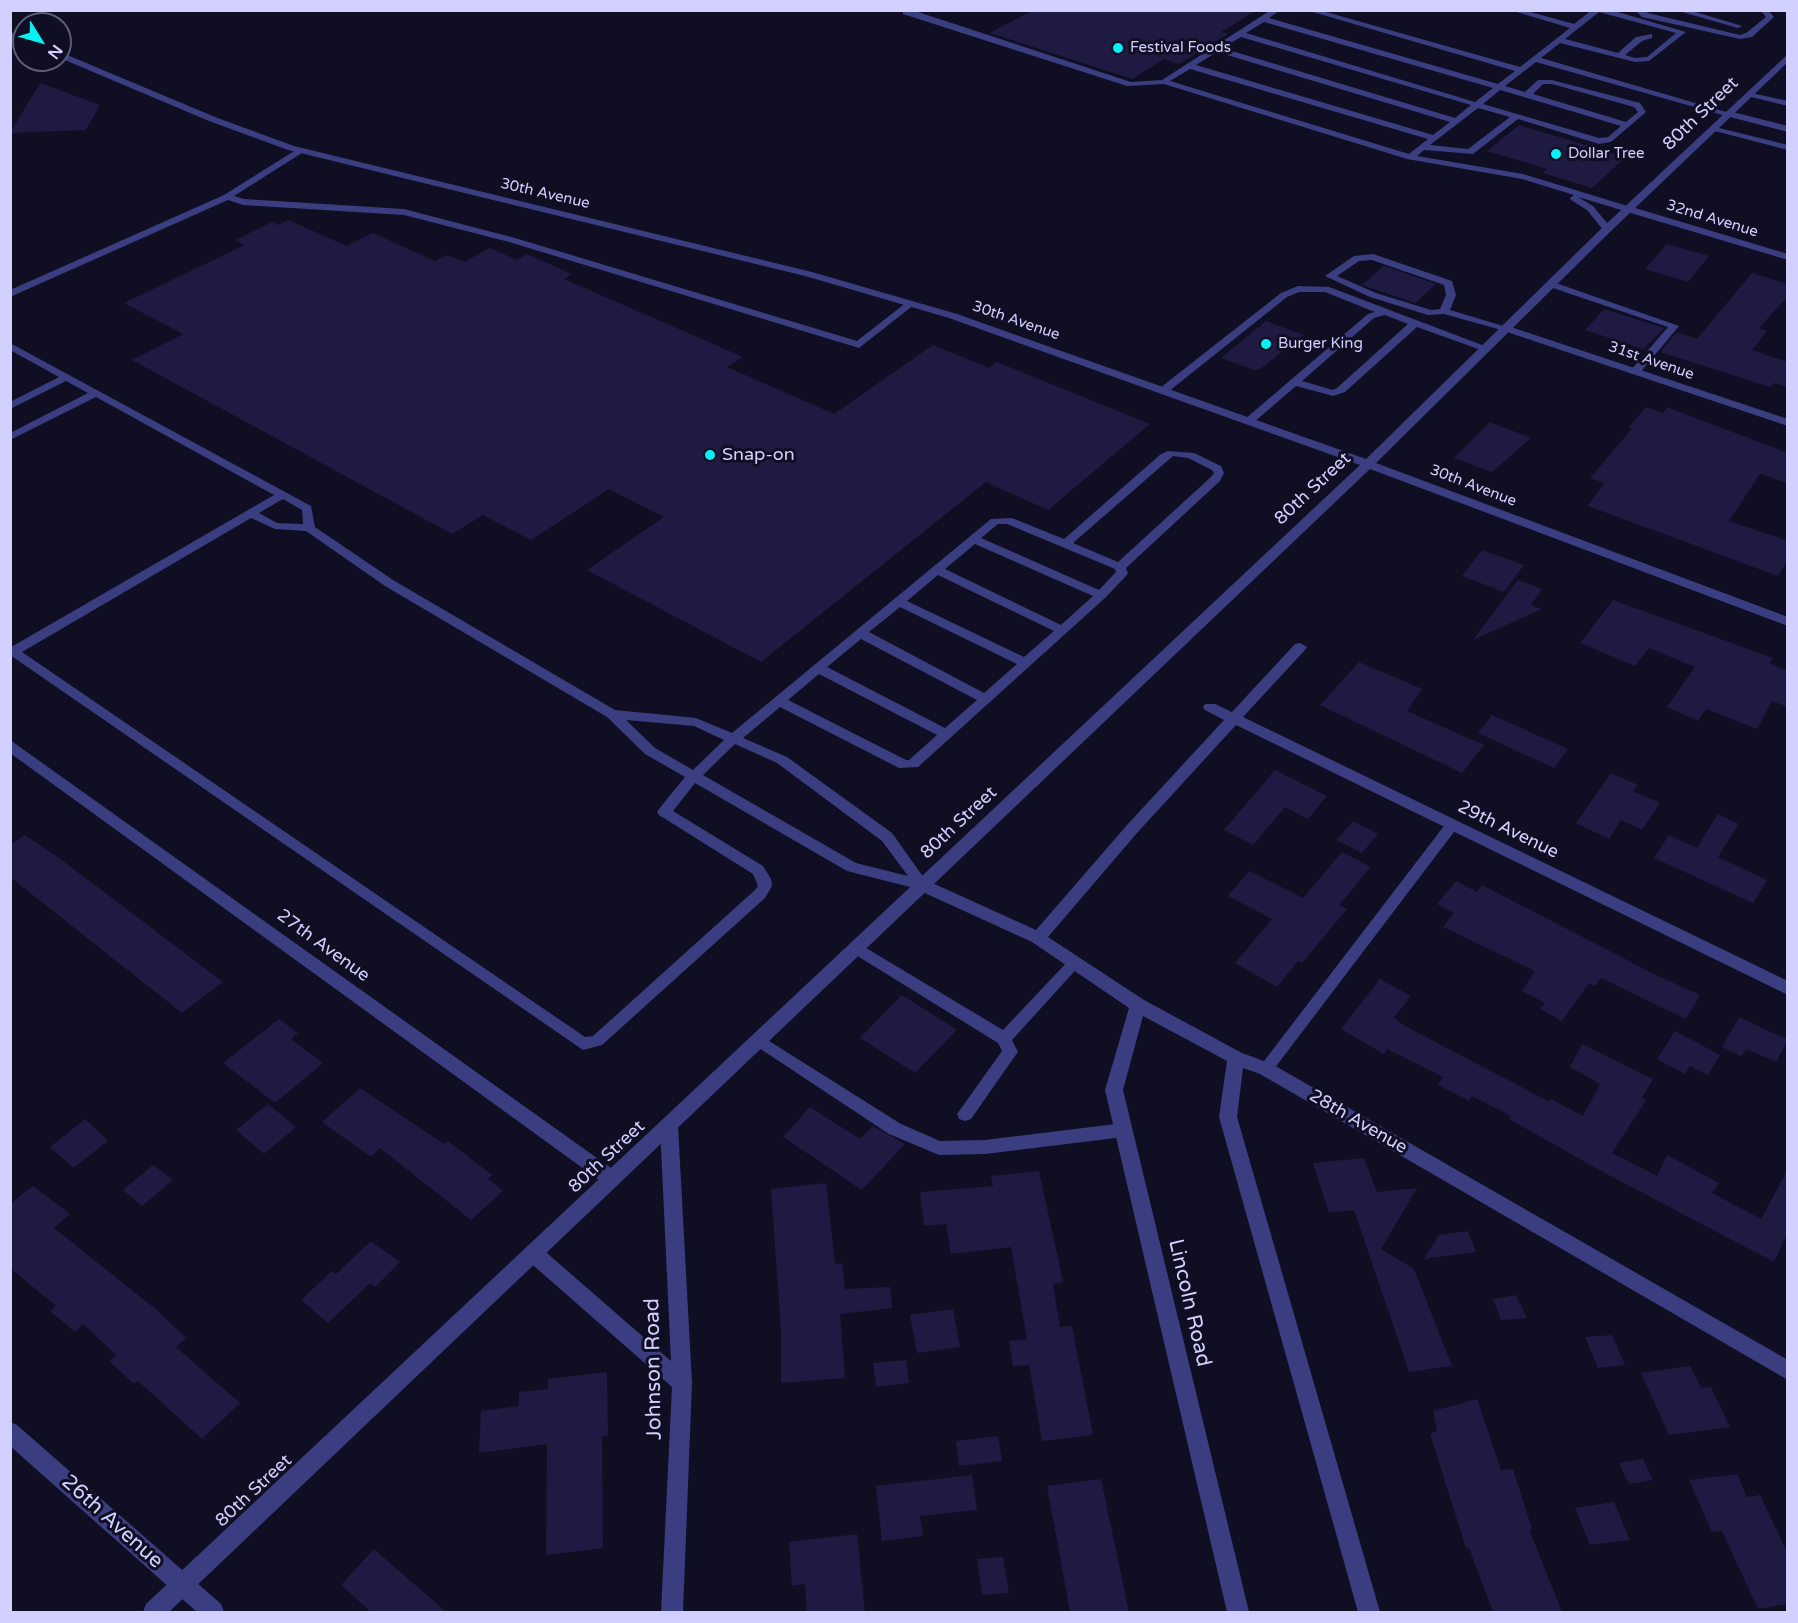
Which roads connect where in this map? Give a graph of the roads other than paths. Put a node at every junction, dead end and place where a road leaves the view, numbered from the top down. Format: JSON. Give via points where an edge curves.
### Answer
{"nodes":[{"id":1,"x":909,"y":10,"type":"edge"},
{"id":2,"x":1277,"y":10,"type":"edge"},
{"id":3,"x":1309,"y":10,"type":"edge"},
{"id":4,"x":1513,"y":10,"type":"edge"},
{"id":5,"x":1599,"y":10,"type":"edge"},
{"id":6,"x":1638,"y":10,"type":"edge"},
{"id":7,"x":1678,"y":10,"type":"edge"},
{"id":8,"x":1763,"y":10,"type":"edge"},
{"id":9,"x":1263,"y":19,"type":"junction"},
{"id":10,"x":1738,"y":26,"type":"dead end"},
{"id":11,"x":1576,"y":27,"type":"junction"},
{"id":12,"x":1682,"y":32,"type":"junction"},
{"id":13,"x":1647,"y":33,"type":"junction"},
{"id":14,"x":1240,"y":34,"type":"junction"},
{"id":15,"x":1560,"y":40,"type":"junction"},
{"id":16,"x":1732,"y":45,"type":"dead end"},
{"id":17,"x":1216,"y":49,"type":"junction"},
{"id":18,"x":1619,"y":56,"type":"junction"},
{"id":19,"x":1788,"y":57,"type":"edge"},
{"id":20,"x":1536,"y":59,"type":"junction"},
{"id":21,"x":72,"y":60,"type":"edge"},
{"id":22,"x":1190,"y":66,"type":"junction"},
{"id":23,"x":1522,"y":70,"type":"junction"},
{"id":24,"x":1164,"y":82,"type":"junction"},
{"id":25,"x":1500,"y":87,"type":"junction"},
{"id":26,"x":1750,"y":94,"type":"junction"},
{"id":27,"x":1527,"y":95,"type":"junction"},
{"id":28,"x":1478,"y":104,"type":"junction"},
{"id":29,"x":1788,"y":104,"type":"edge"},
{"id":30,"x":1729,"y":114,"type":"junction"},
{"id":31,"x":1517,"y":116,"type":"junction"},
{"id":32,"x":1456,"y":121,"type":"junction"},
{"id":33,"x":1627,"y":125,"type":"junction"},
{"id":34,"x":1714,"y":128,"type":"junction"},
{"id":35,"x":1788,"y":129,"type":"edge"},
{"id":36,"x":1434,"y":138,"type":"junction"},
{"id":37,"x":1422,"y":147,"type":"junction"},
{"id":38,"x":1788,"y":147,"type":"edge"},
{"id":39,"x":299,"y":151,"type":"junction"},
{"id":40,"x":1410,"y":157,"type":"junction"},
{"id":41,"x":1557,"y":187,"type":"junction"},
{"id":42,"x":227,"y":197,"type":"junction"},
{"id":43,"x":1628,"y":209,"type":"junction"},
{"id":44,"x":1606,"y":229,"type":"junction"},
{"id":45,"x":1788,"y":257,"type":"edge"},
{"id":46,"x":1550,"y":285,"type":"junction"},
{"id":47,"x":10,"y":294,"type":"edge"},
{"id":48,"x":910,"y":304,"type":"junction"},
{"id":49,"x":1444,"y":311,"type":"junction"},
{"id":50,"x":1385,"y":312,"type":"junction"},
{"id":51,"x":1415,"y":322,"type":"junction"},
{"id":52,"x":1505,"y":328,"type":"junction"},
{"id":53,"x":10,"y":346,"type":"edge"},
{"id":54,"x":1485,"y":348,"type":"junction"},
{"id":55,"x":1635,"y":372,"type":"junction"},
{"id":56,"x":66,"y":377,"type":"junction"},
{"id":57,"x":1295,"y":382,"type":"junction"},
{"id":58,"x":1164,"y":390,"type":"junction"},
{"id":59,"x":95,"y":393,"type":"junction"},
{"id":60,"x":10,"y":405,"type":"edge"},
{"id":61,"x":1249,"y":421,"type":"junction"},
{"id":62,"x":1788,"y":423,"type":"edge"},
{"id":63,"x":10,"y":437,"type":"edge"},
{"id":64,"x":1368,"y":464,"type":"junction"},
{"id":65,"x":282,"y":495,"type":"junction"},
{"id":66,"x":250,"y":513,"type":"junction"},
{"id":67,"x":309,"y":528,"type":"junction"},
{"id":68,"x":973,"y":539,"type":"junction"},
{"id":69,"x":1065,"y":544,"type":"junction"},
{"id":70,"x":1120,"y":567,"type":"junction"},
{"id":71,"x":936,"y":569,"type":"junction"},
{"id":72,"x":1101,"y":595,"type":"junction"},
{"id":73,"x":898,"y":601,"type":"junction"},
{"id":74,"x":1788,"y":622,"type":"edge"},
{"id":75,"x":1062,"y":630,"type":"junction"},
{"id":76,"x":860,"y":633,"type":"junction"},
{"id":77,"x":1300,"y":647,"type":"dead end"},
{"id":78,"x":12,"y":650,"type":"edge"},
{"id":79,"x":1026,"y":663,"type":"junction"},
{"id":80,"x":818,"y":668,"type":"junction"},
{"id":81,"x":986,"y":699,"type":"junction"},
{"id":82,"x":779,"y":701,"type":"junction"},
{"id":83,"x":1210,"y":707,"type":"dead end"},
{"id":84,"x":612,"y":714,"type":"junction"},
{"id":85,"x":1234,"y":719,"type":"junction"},
{"id":86,"x":947,"y":735,"type":"junction"},
{"id":87,"x":733,"y":739,"type":"junction"},
{"id":88,"x":10,"y":745,"type":"edge"},
{"id":89,"x":693,"y":777,"type":"junction"},
{"id":90,"x":1452,"y":825,"type":"junction"},
{"id":91,"x":922,"y":885,"type":"junction"},
{"id":92,"x":1038,"y":938,"type":"junction"},
{"id":93,"x":856,"y":948,"type":"junction"},
{"id":94,"x":1075,"y":963,"type":"junction"},
{"id":95,"x":1788,"y":989,"type":"edge"},
{"id":96,"x":1138,"y":1005,"type":"junction"},
{"id":97,"x":1004,"y":1039,"type":"junction"},
{"id":98,"x":758,"y":1040,"type":"junction"},
{"id":99,"x":1236,"y":1058,"type":"junction"},
{"id":100,"x":1266,"y":1069,"type":"junction"},
{"id":101,"x":965,"y":1114,"type":"dead end"},
{"id":102,"x":669,"y":1126,"type":"junction"},
{"id":103,"x":1124,"y":1130,"type":"junction"},
{"id":104,"x":612,"y":1179,"type":"junction"},
{"id":105,"x":533,"y":1253,"type":"junction"},
{"id":106,"x":1785,"y":1373,"type":"edge"},
{"id":107,"x":682,"y":1383,"type":"junction"},
{"id":108,"x":10,"y":1432,"type":"edge"},
{"id":109,"x":183,"y":1585,"type":"junction"},
{"id":110,"x":154,"y":1612,"type":"edge"},
{"id":111,"x":213,"y":1612,"type":"edge"},
{"id":112,"x":672,"y":1612,"type":"edge"},
{"id":113,"x":1238,"y":1612,"type":"edge"},
{"id":114,"x":1369,"y":1612,"type":"edge"}],
"edges":[{"from":1,"to":24,"type":"lane","via":[[906,12],[1130,84]]},
{"from":2,"to":9,"type":"lane"},
{"from":3,"to":23,"type":"lane"},
{"from":4,"to":11,"type":"lane"},
{"from":5,"to":11,"type":"lane"},
{"from":5,"to":13,"type":"lane"},
{"from":6,"to":8,"type":"lane","via":[[1645,15],[1740,37],[1749,35],[1770,17]]},
{"from":7,"to":10,"type":"lane"},
{"from":9,"to":14,"type":"lane"},
{"from":9,"to":25,"type":"lane"},
{"from":11,"to":15,"type":"lane"},
{"from":12,"to":13,"type":"lane"},
{"from":12,"to":16,"type":"lane"},
{"from":12,"to":18,"type":"lane","via":[[1649,59]]},
{"from":13,"to":18,"type":"lane"},
{"from":14,"to":17,"type":"lane"},
{"from":14,"to":28,"type":"lane"},
{"from":15,"to":18,"type":"lane"},
{"from":15,"to":20,"type":"lane"},
{"from":17,"to":22,"type":"lane"},
{"from":17,"to":32,"type":"lane"},
{"from":19,"to":26,"type":"street","name":"80th Street"},
{"from":20,"to":23,"type":"lane"},
{"from":20,"to":30,"type":"lane"},
{"from":21,"to":39,"type":"street","name":"30th Avenue"},
{"from":22,"to":24,"type":"lane"},
{"from":22,"to":36,"type":"lane"},
{"from":23,"to":25,"type":"lane"},
{"from":24,"to":40,"type":"lane"},
{"from":25,"to":27,"type":"lane"},
{"from":25,"to":28,"type":"lane"},
{"from":26,"to":29,"type":"lane"},
{"from":26,"to":30,"type":"street","name":"80th Street"},
{"from":27,"to":33,"type":"lane"},
{"from":27,"to":33,"type":"lane","via":[[1541,82],[1552,82],[1637,105],[1642,112]]},
{"from":28,"to":31,"type":"lane"},
{"from":28,"to":32,"type":"lane"},
{"from":30,"to":34,"type":"street","name":"80th Street"},
{"from":30,"to":35,"type":"street"},
{"from":31,"to":33,"type":"lane","via":[[1599,141],[1611,139]]},
{"from":31,"to":37,"type":"lane","via":[[1470,152]]},
{"from":32,"to":36,"type":"lane"},
{"from":34,"to":38,"type":"lane"},
{"from":34,"to":43,"type":"street","name":"80th Street"},
{"from":36,"to":37,"type":"lane"},
{"from":37,"to":40,"type":"lane"},
{"from":39,"to":42,"type":"lane"},
{"from":39,"to":48,"type":"street","name":"30th Avenue","via":[[808,274]]},
{"from":40,"to":41,"type":"lane"},
{"from":41,"to":43,"type":"lane"},
{"from":41,"to":44,"type":"lane","via":[[1590,208]]},
{"from":42,"to":47,"type":"lane"},
{"from":42,"to":48,"type":"lane","via":[[243,202],[404,212],[512,240],[859,345]]},
{"from":43,"to":44,"type":"street","name":"80th Street"},
{"from":43,"to":45,"type":"street","name":"32nd Avenue"},
{"from":44,"to":46,"type":"street","name":"80th Street"},
{"from":46,"to":52,"type":"street","name":"80th Street"},
{"from":46,"to":55,"type":"lane","via":[[1674,326]]},
{"from":48,"to":58,"type":"street","name":"30th Avenue"},
{"from":49,"to":49,"type":"lane","via":[[1451,295],[1449,283],[1373,257],[1357,258],[1330,276],[1431,313]]},
{"from":49,"to":52,"type":"lane"},
{"from":50,"to":51,"type":"lane"},
{"from":50,"to":57,"type":"lane","via":[[1371,316]]},
{"from":50,"to":58,"type":"lane","via":[[1326,290],[1298,289],[1284,295]]},
{"from":51,"to":54,"type":"lane"},
{"from":51,"to":57,"type":"lane","via":[[1341,390],[1333,393]]},
{"from":52,"to":54,"type":"street","name":"80th Street"},
{"from":52,"to":55,"type":"street","name":"31st Avenue"},
{"from":53,"to":56,"type":"lane"},
{"from":54,"to":64,"type":"street","name":"80th Street"},
{"from":55,"to":62,"type":"street","name":"31st Avenue"},
{"from":56,"to":59,"type":"lane"},
{"from":56,"to":60,"type":"lane"},
{"from":57,"to":61,"type":"lane"},
{"from":58,"to":61,"type":"street","name":"30th Avenue"},
{"from":59,"to":63,"type":"lane"},
{"from":59,"to":65,"type":"lane"},
{"from":61,"to":64,"type":"street","name":"30th Avenue"},
{"from":64,"to":74,"type":"street","name":"30th Avenue"},
{"from":64,"to":91,"type":"street","name":"80th Street"},
{"from":65,"to":66,"type":"lane"},
{"from":65,"to":67,"type":"lane","via":[[307,508]]},
{"from":66,"to":67,"type":"lane","via":[[275,526]]},
{"from":66,"to":78,"type":"lane"},
{"from":67,"to":84,"type":"lane","via":[[389,583]]},
{"from":68,"to":69,"type":"lane","via":[[1002,519]]},
{"from":68,"to":71,"type":"lane"},
{"from":68,"to":72,"type":"lane"},
{"from":69,"to":70,"type":"lane"},
{"from":69,"to":70,"type":"lane","via":[[1165,456],[1190,455],[1217,468],[1216,479]]},
{"from":70,"to":72,"type":"lane","via":[[1120,578]]},
{"from":71,"to":73,"type":"lane"},
{"from":71,"to":75,"type":"lane"},
{"from":72,"to":75,"type":"lane"},
{"from":73,"to":76,"type":"lane"},
{"from":73,"to":79,"type":"lane"},
{"from":75,"to":79,"type":"lane"},
{"from":76,"to":80,"type":"lane"},
{"from":76,"to":81,"type":"lane"},
{"from":77,"to":85,"type":"street"},
{"from":78,"to":89,"type":"lane","via":[[576,1041],[597,1041],[765,886],[758,870],[664,812]]},
{"from":79,"to":81,"type":"lane"},
{"from":80,"to":82,"type":"lane"},
{"from":80,"to":86,"type":"lane"},
{"from":81,"to":86,"type":"lane"},
{"from":82,"to":86,"type":"lane","via":[[904,765],[913,764]]},
{"from":82,"to":87,"type":"lane"},
{"from":83,"to":85,"type":"street","name":"29th Avenue"},
{"from":84,"to":87,"type":"lane","via":[[696,722]]},
{"from":84,"to":89,"type":"lane","via":[[650,751]]},
{"from":85,"to":90,"type":"street","name":"29th Avenue"},
{"from":85,"to":92,"type":"street"},
{"from":87,"to":89,"type":"lane"},
{"from":87,"to":91,"type":"lane","via":[[782,760],[880,833]]},
{"from":88,"to":104,"type":"street","name":"27th Avenue"},
{"from":89,"to":91,"type":"lane","via":[[852,867]]},
{"from":90,"to":95,"type":"street","name":"29th Avenue"},
{"from":90,"to":100,"type":"lane"},
{"from":91,"to":92,"type":"street","name":"28th Avenue"},
{"from":91,"to":93,"type":"street","name":"80th Street"},
{"from":92,"to":94,"type":"street","name":"28th Avenue"},
{"from":93,"to":97,"type":"lane"},
{"from":93,"to":98,"type":"street","name":"80th Street"},
{"from":94,"to":96,"type":"street","name":"28th Avenue"},
{"from":94,"to":97,"type":"lane"},
{"from":96,"to":99,"type":"street","name":"28th Avenue"},
{"from":96,"to":103,"type":"street","name":"Lincoln Road","via":[[1114,1090]]},
{"from":97,"to":101,"type":"lane","via":[[1010,1052]]},
{"from":98,"to":102,"type":"street","name":"80th Street"},
{"from":98,"to":103,"type":"lane","via":[[895,1128],[939,1148],[985,1147]]},
{"from":99,"to":100,"type":"street","name":"28th Avenue"},
{"from":99,"to":114,"type":"street","via":[[1228,1117]]},
{"from":100,"to":106,"type":"street","name":"28th Avenue"},
{"from":102,"to":104,"type":"street","name":"80th Street"},
{"from":102,"to":107,"type":"street","name":"Johnson Road"},
{"from":103,"to":113,"type":"street","name":"Lincoln Road"},
{"from":104,"to":105,"type":"street","name":"80th Street"},
{"from":105,"to":107,"type":"street"},
{"from":105,"to":109,"type":"street","name":"80th Street"},
{"from":107,"to":112,"type":"street","name":"Johnson Road"},
{"from":108,"to":109,"type":"street","name":"26th Avenue"},
{"from":109,"to":110,"type":"street","name":"80th Street"},
{"from":109,"to":111,"type":"street","name":"26th Avenue"}]}
